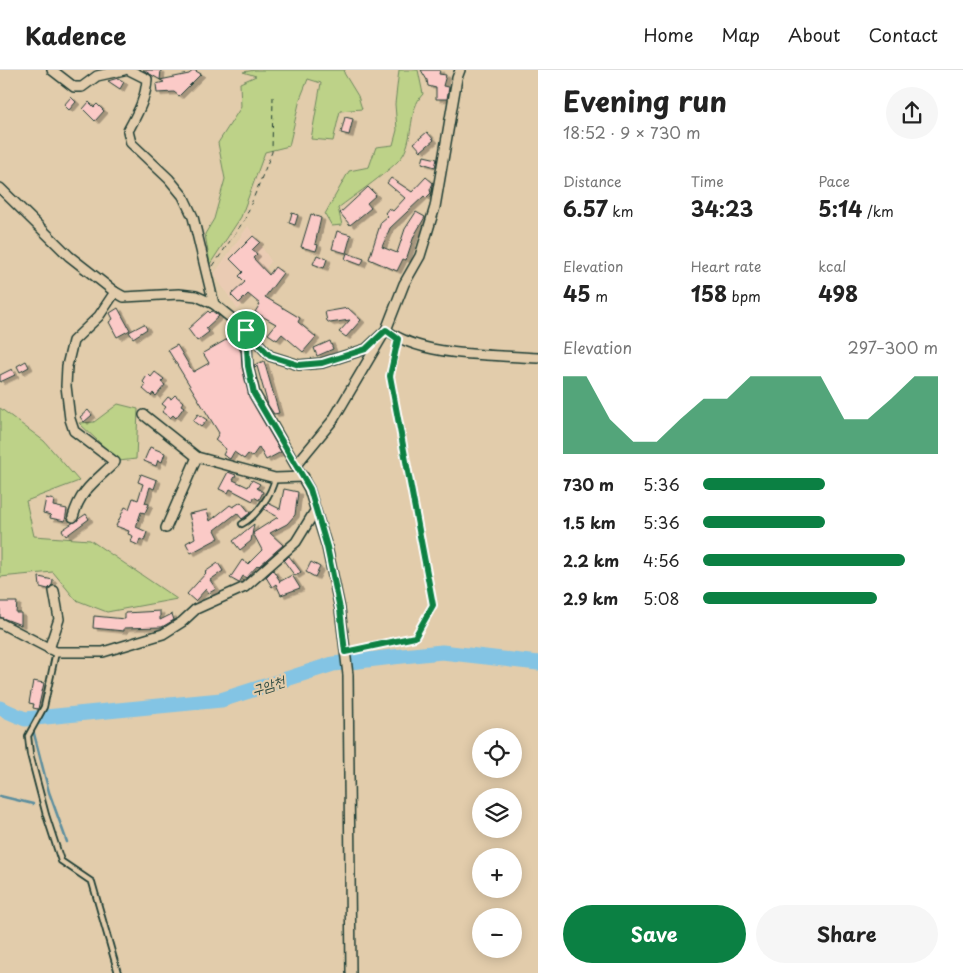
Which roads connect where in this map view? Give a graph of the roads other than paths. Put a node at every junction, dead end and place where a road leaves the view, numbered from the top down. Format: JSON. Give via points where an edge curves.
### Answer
{"nodes":[{"id":1,"x":52,"y":70,"type":"edge"},
{"id":2,"x":124,"y":70,"type":"edge"},
{"id":3,"x":129,"y":70,"type":"edge"},
{"id":4,"x":460,"y":70,"type":"edge"},
{"id":5,"x":0,"y":188,"type":"edge"},
{"id":6,"x":115,"y":292,"type":"junction"},
{"id":7,"x":214,"y":304,"type":"junction"},
{"id":8,"x":246,"y":330,"type":"junction"},
{"id":9,"x":386,"y":330,"type":"junction"},
{"id":10,"x":538,"y":358,"type":"edge"},
{"id":11,"x":144,"y":415,"type":"dead end"},
{"id":12,"x":197,"y":457,"type":"junction"},
{"id":13,"x":296,"y":465,"type":"junction"},
{"id":14,"x":304,"y":477,"type":"junction"},
{"id":15,"x":275,"y":478,"type":"junction"},
{"id":16,"x":315,"y":511,"type":"junction"},
{"id":17,"x":73,"y":517,"type":"dead end"},
{"id":18,"x":242,"y":524,"type":"dead end"},
{"id":19,"x":166,"y":528,"type":"dead end"},
{"id":20,"x":54,"y":591,"type":"dead end"},
{"id":21,"x":0,"y":623,"type":"edge"},
{"id":22,"x":52,"y":650,"type":"junction"},
{"id":23,"x":118,"y":973,"type":"edge"},
{"id":24,"x":351,"y":973,"type":"edge"}],
"edges":[{"from":1,"to":2,"type":"street","via":[[74,87],[82,87],[97,76]]},
{"from":3,"to":7,"type":"street","via":[[147,79],[140,108],[128,131],[131,143],[169,178],[193,217]]},
{"from":4,"to":9,"type":"street","via":[[435,207],[420,256],[404,284]]},
{"from":5,"to":6,"type":"street","via":[[69,256]]},
{"from":6,"to":7,"type":"street","via":[[124,296],[196,296]]},
{"from":6,"to":17,"type":"street","via":[[99,316],[73,341],[67,366],[67,394],[74,431],[115,462],[87,487]]},
{"from":7,"to":8,"type":"street"},
{"from":8,"to":9,"type":"street","via":[[270,356],[299,365],[322,363],[366,349]]},
{"from":8,"to":13,"type":"street","via":[[254,394]]},
{"from":9,"to":10,"type":"street","via":[[398,339],[447,351]]},
{"from":9,"to":13,"type":"street","via":[[333,420]]},
{"from":11,"to":12,"type":"street"},
{"from":12,"to":15,"type":"street"},
{"from":12,"to":19,"type":"street"},
{"from":13,"to":14,"type":"street"},
{"from":14,"to":15,"type":"street"},
{"from":14,"to":16,"type":"street"},
{"from":15,"to":18,"type":"lane","via":[[272,493],[250,520]]},
{"from":16,"to":22,"type":"street","via":[[296,542],[245,587],[196,610],[163,634],[103,652]]},
{"from":16,"to":24,"type":"street","via":[[327,547],[338,600],[348,675]]},
{"from":20,"to":22,"type":"street","via":[[59,619]]},
{"from":21,"to":22,"type":"street"},
{"from":22,"to":23,"type":"lane","via":[[41,711],[28,736],[30,754],[61,860],[92,882]]}]}
